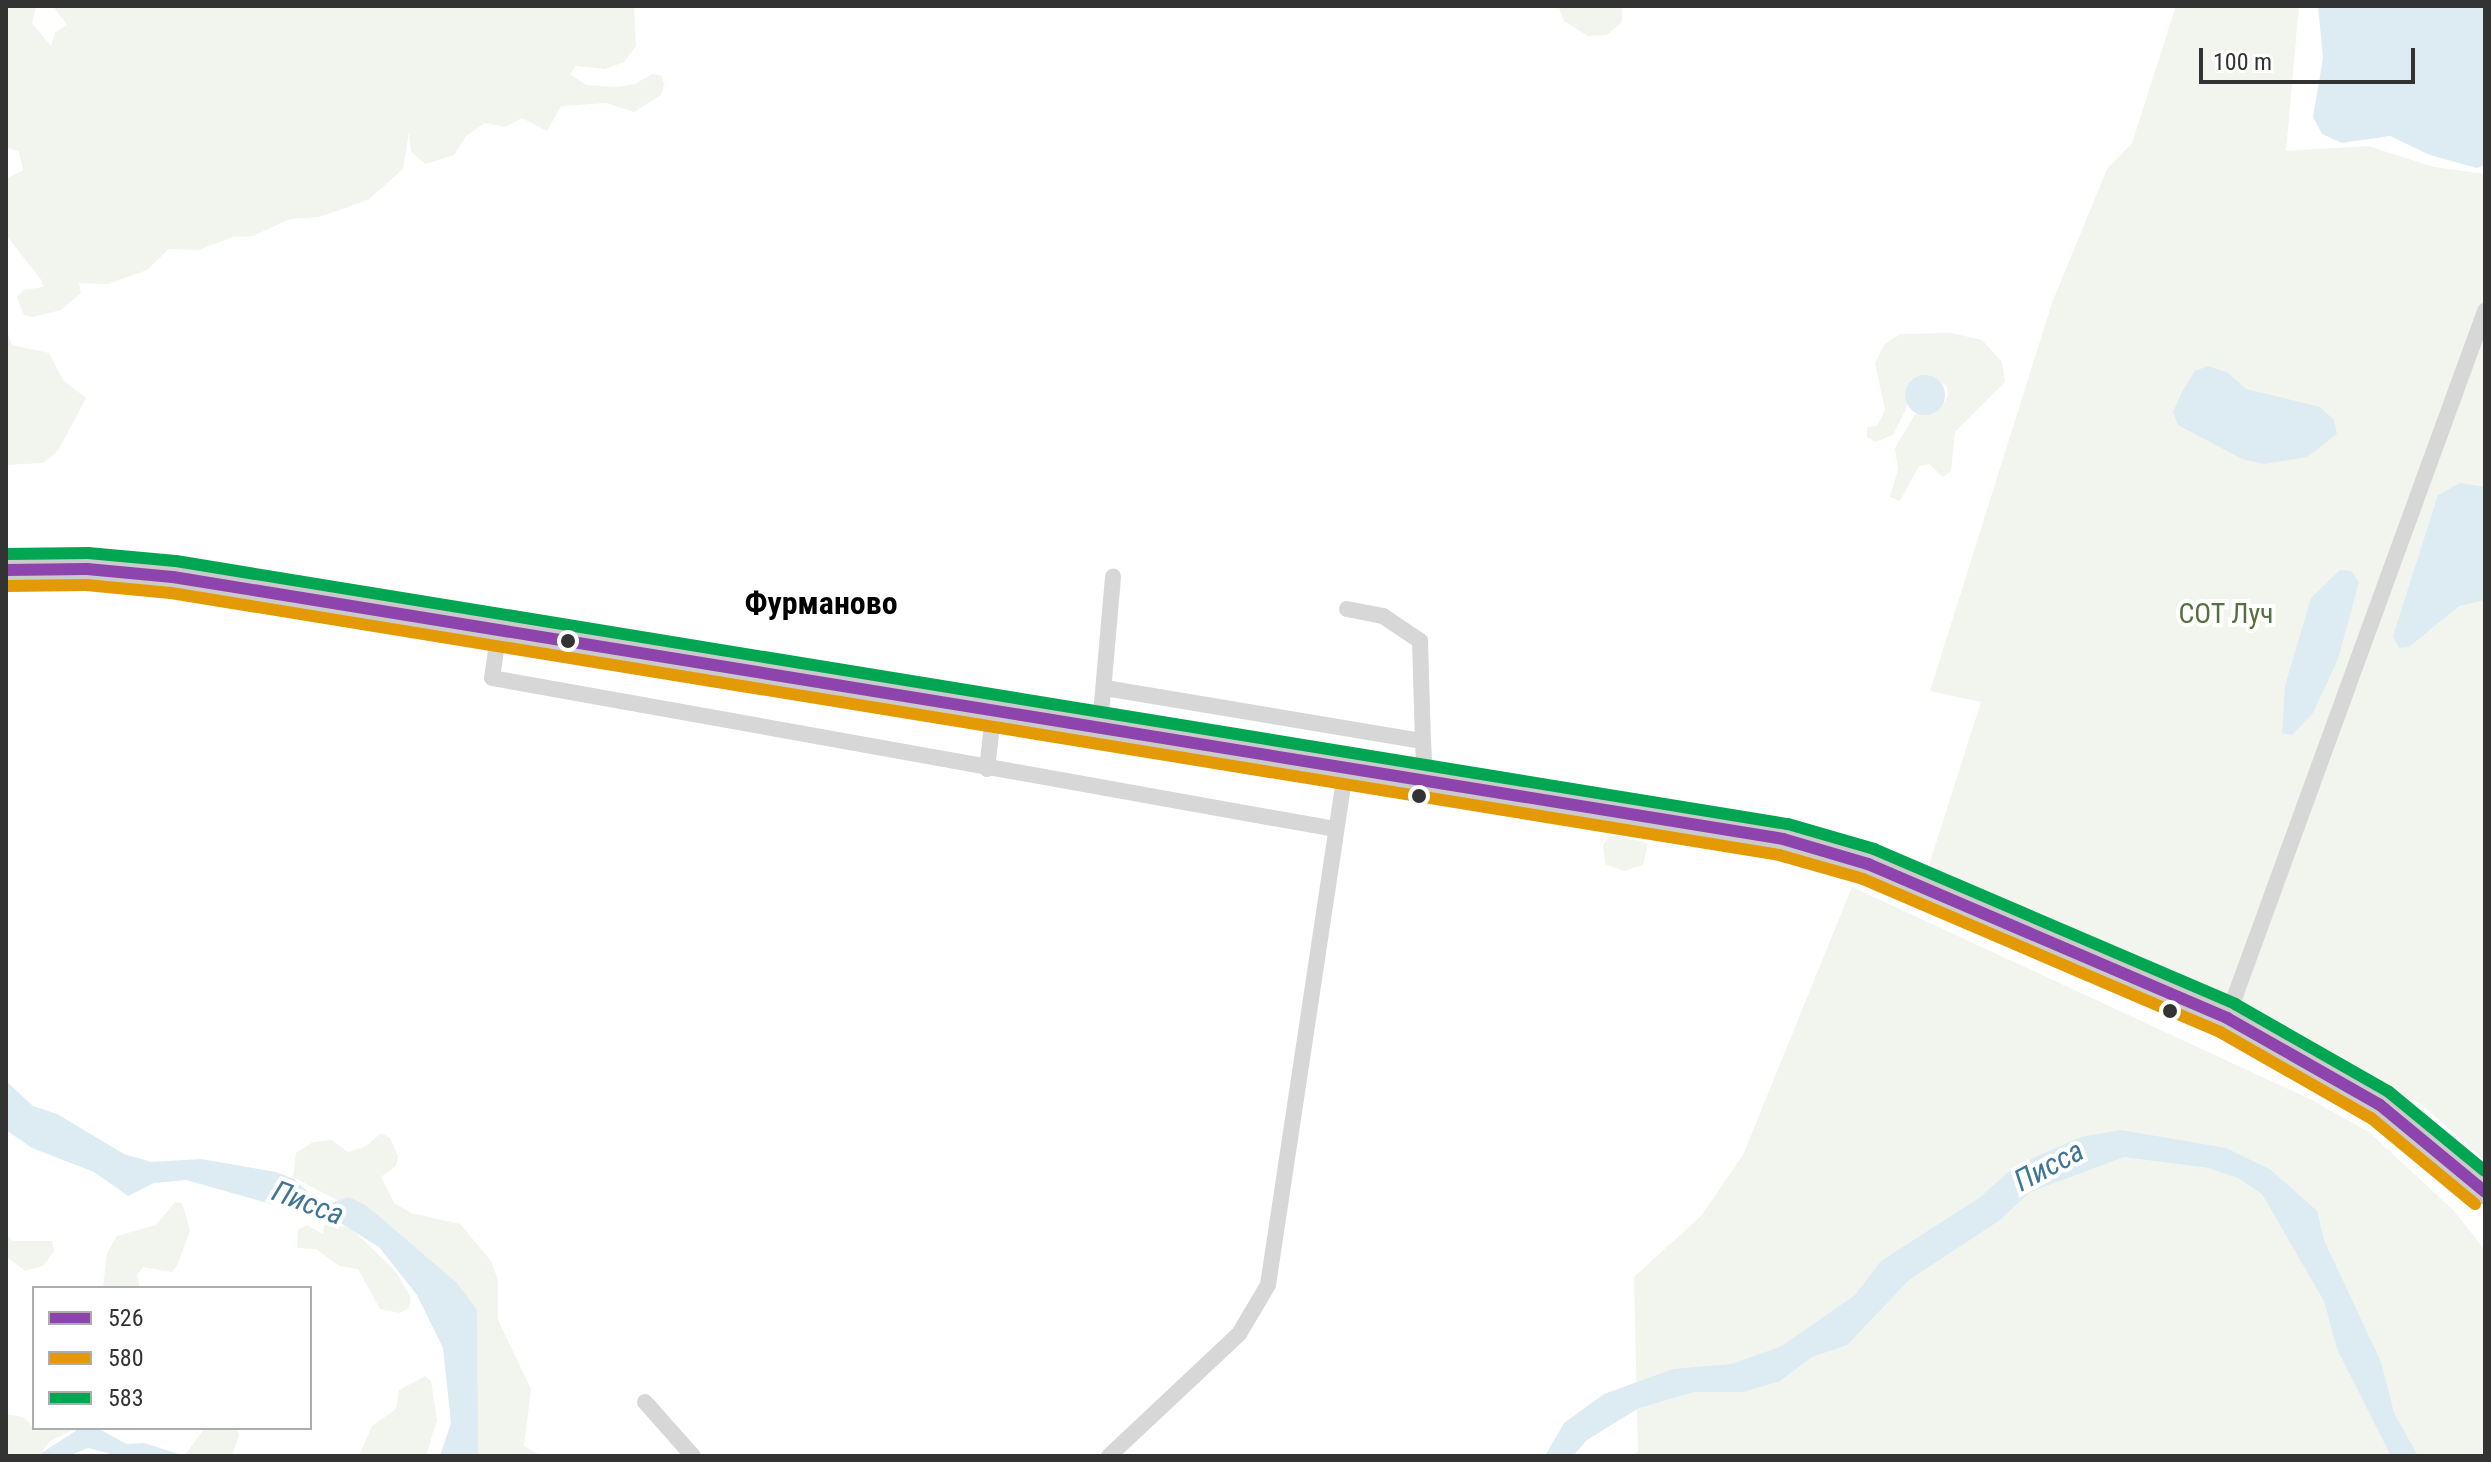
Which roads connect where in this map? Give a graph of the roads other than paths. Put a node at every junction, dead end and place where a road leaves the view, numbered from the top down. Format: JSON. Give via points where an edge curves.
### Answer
{"nodes":[{"id":1,"x":2485,"y":311,"type":"edge"},
{"id":2,"x":6,"y":570,"type":"edge"},
{"id":3,"x":1113,"y":577,"type":"dead end"},
{"id":4,"x":1347,"y":609,"type":"dead end"},
{"id":5,"x":499,"y":629,"type":"junction"},
{"id":6,"x":1105,"y":688,"type":"junction"},
{"id":7,"x":994,"y":708,"type":"junction"},
{"id":8,"x":1100,"y":726,"type":"junction"},
{"id":9,"x":1423,"y":741,"type":"junction"},
{"id":10,"x":1346,"y":766,"type":"junction"},
{"id":11,"x":987,"y":769,"type":"junction"},
{"id":12,"x":1425,"y":779,"type":"junction"},
{"id":13,"x":1335,"y":829,"type":"junction"},
{"id":14,"x":2227,"y":1018,"type":"junction"},
{"id":15,"x":2485,"y":1192,"type":"edge"},
{"id":16,"x":645,"y":1402,"type":"dead end"},
{"id":17,"x":693,"y":1456,"type":"edge"},
{"id":18,"x":1109,"y":1456,"type":"edge"}],
"edges":[{"from":1,"to":14,"type":"street"},
{"from":2,"to":5,"type":"main road","via":[[129,572]]},
{"from":3,"to":6,"type":"street"},
{"from":4,"to":9,"type":"street","via":[[1383,616],[1420,641]]},
{"from":5,"to":7,"type":"main road"},
{"from":5,"to":11,"type":"street","via":[[492,678]]},
{"from":6,"to":8,"type":"street"},
{"from":6,"to":9,"type":"street"},
{"from":7,"to":8,"type":"main road"},
{"from":7,"to":11,"type":"street"},
{"from":8,"to":10,"type":"main road"},
{"from":9,"to":12,"type":"street"},
{"from":10,"to":12,"type":"main road"},
{"from":10,"to":13,"type":"street"},
{"from":11,"to":13,"type":"street"},
{"from":12,"to":14,"type":"main road","via":[[1783,839],[1825,851],[2059,943]]},
{"from":13,"to":18,"type":"street","via":[[1268,1285],[1239,1334]]},
{"from":14,"to":15,"type":"main road","via":[[2380,1105]]},
{"from":16,"to":17,"type":"street"}]}
